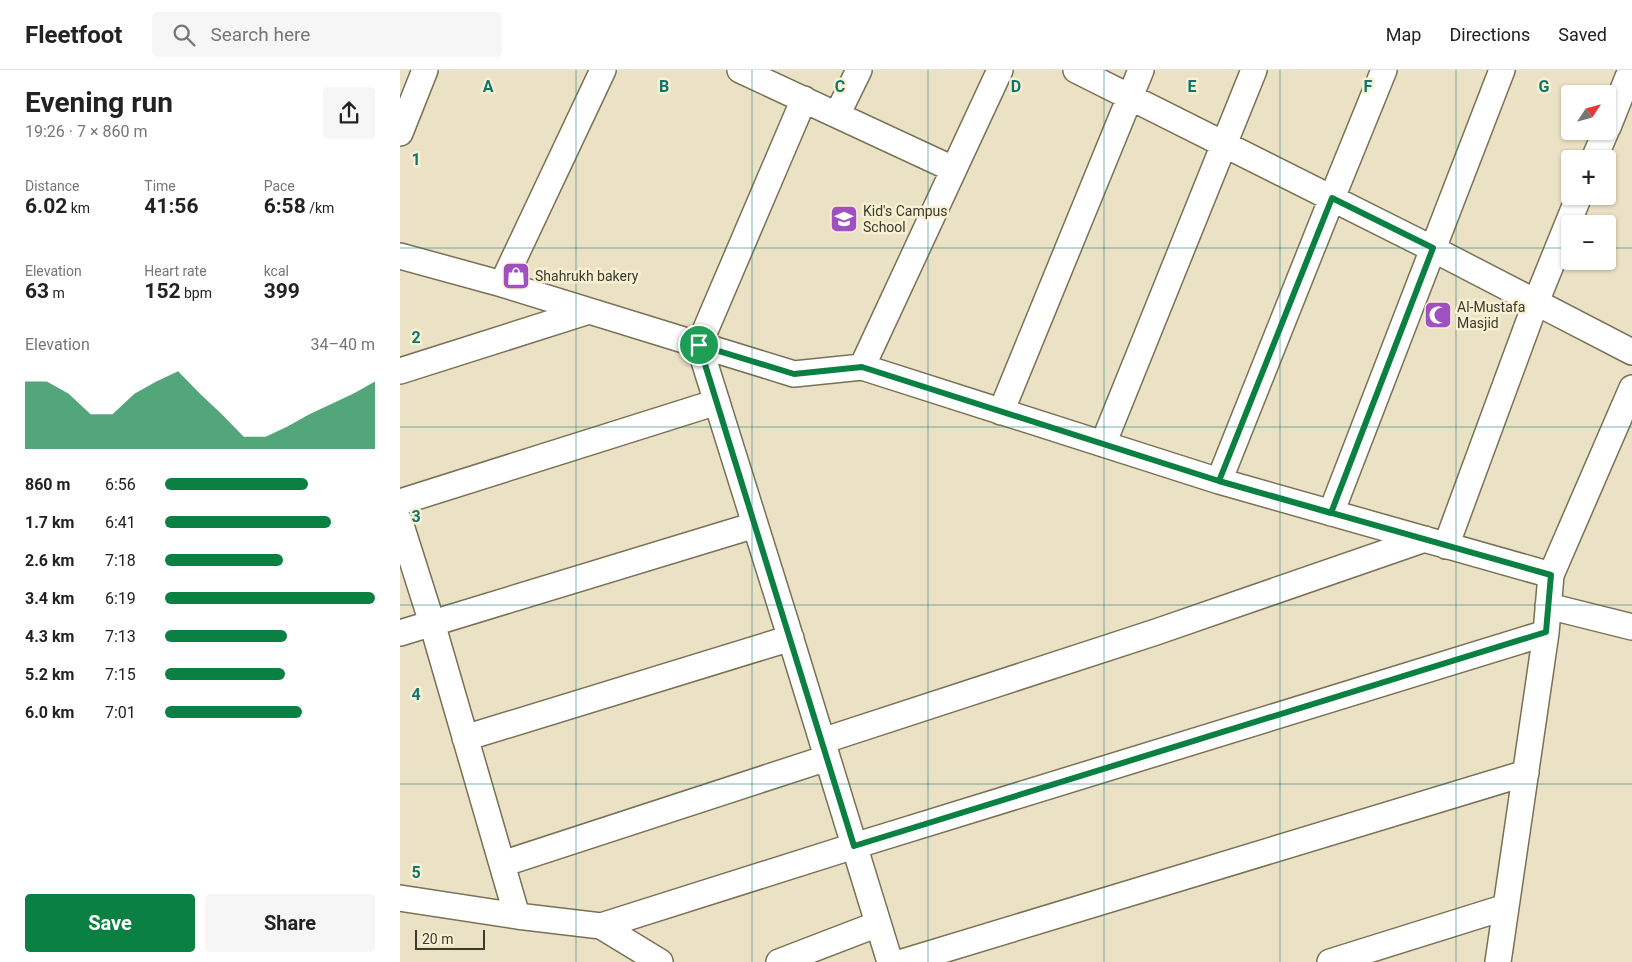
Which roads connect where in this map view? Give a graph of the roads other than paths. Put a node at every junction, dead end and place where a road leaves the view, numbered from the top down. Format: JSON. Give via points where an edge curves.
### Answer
{"nodes":[{"id":1,"x":425,"y":70,"type":"edge"},
{"id":2,"x":603,"y":70,"type":"edge"},
{"id":3,"x":740,"y":70,"type":"edge"},
{"id":4,"x":859,"y":70,"type":"edge"},
{"id":5,"x":1000,"y":70,"type":"edge"},
{"id":6,"x":1076,"y":70,"type":"edge"},
{"id":7,"x":1141,"y":70,"type":"edge"},
{"id":8,"x":1254,"y":70,"type":"edge"},
{"id":9,"x":1384,"y":70,"type":"edge"},
{"id":10,"x":1502,"y":70,"type":"edge"},
{"id":11,"x":1624,"y":75,"type":"edge"},
{"id":12,"x":1130,"y":97,"type":"junction"},
{"id":13,"x":804,"y":100,"type":"junction"},
{"id":14,"x":1616,"y":101,"type":"edge"},
{"id":15,"x":837,"y":115,"type":"junction"},
{"id":16,"x":400,"y":133,"type":"edge"},
{"id":17,"x":1224,"y":144,"type":"junction"},
{"id":18,"x":954,"y":169,"type":"junction"},
{"id":19,"x":1332,"y":198,"type":"junction"},
{"id":20,"x":1575,"y":205,"type":"edge"},
{"id":21,"x":1433,"y":248,"type":"junction"},
{"id":22,"x":400,"y":256,"type":"edge"},
{"id":23,"x":502,"y":284,"type":"junction"},
{"id":24,"x":1536,"y":302,"type":"junction"},
{"id":25,"x":589,"y":311,"type":"junction"},
{"id":26,"x":699,"y":345,"type":"junction"},
{"id":27,"x":1632,"y":352,"type":"edge"},
{"id":28,"x":862,"y":367,"type":"junction"},
{"id":29,"x":400,"y":371,"type":"edge"},
{"id":30,"x":1632,"y":388,"type":"edge"},
{"id":31,"x":717,"y":402,"type":"junction"},
{"id":32,"x":1001,"y":412,"type":"junction"},
{"id":33,"x":1104,"y":444,"type":"junction"},
{"id":34,"x":1219,"y":481,"type":"junction"},
{"id":35,"x":400,"y":502,"type":"edge"},
{"id":36,"x":1331,"y":513,"type":"junction"},
{"id":37,"x":400,"y":522,"type":"edge"},
{"id":38,"x":756,"y":526,"type":"junction"},
{"id":39,"x":1436,"y":542,"type":"junction"},
{"id":40,"x":1551,"y":575,"type":"junction"},
{"id":41,"x":1548,"y":606,"type":"junction"},
{"id":42,"x":432,"y":623,"type":"junction"},
{"id":43,"x":1632,"y":627,"type":"edge"},
{"id":44,"x":1546,"y":632,"type":"junction"},
{"id":45,"x":400,"y":633,"type":"edge"},
{"id":46,"x":791,"y":638,"type":"junction"},
{"id":47,"x":465,"y":738,"type":"junction"},
{"id":48,"x":825,"y":750,"type":"junction"},
{"id":49,"x":1526,"y":773,"type":"junction"},
{"id":50,"x":854,"y":846,"type":"junction"},
{"id":51,"x":502,"y":864,"type":"junction"},
{"id":52,"x":400,"y":898,"type":"edge"},
{"id":53,"x":1506,"y":907,"type":"junction"},
{"id":54,"x":517,"y":916,"type":"junction"},
{"id":55,"x":878,"y":924,"type":"junction"},
{"id":56,"x":601,"y":926,"type":"junction"},
{"id":57,"x":660,"y":962,"type":"edge"},
{"id":58,"x":779,"y":962,"type":"edge"},
{"id":59,"x":890,"y":962,"type":"edge"},
{"id":60,"x":903,"y":962,"type":"edge"},
{"id":61,"x":1330,"y":962,"type":"edge"},
{"id":62,"x":1498,"y":962,"type":"edge"}],
"edges":[{"from":1,"to":16,"type":"street"},
{"from":2,"to":23,"type":"street"},
{"from":3,"to":13,"type":"street"},
{"from":4,"to":15,"type":"street"},
{"from":5,"to":18,"type":"street"},
{"from":6,"to":12,"type":"street"},
{"from":7,"to":12,"type":"street"},
{"from":8,"to":17,"type":"street"},
{"from":9,"to":19,"type":"street"},
{"from":10,"to":21,"type":"street"},
{"from":11,"to":14,"type":"street"},
{"from":12,"to":17,"type":"street"},
{"from":12,"to":32,"type":"street"},
{"from":13,"to":15,"type":"street"},
{"from":13,"to":26,"type":"street"},
{"from":15,"to":18,"type":"street"},
{"from":17,"to":19,"type":"street"},
{"from":17,"to":33,"type":"street"},
{"from":18,"to":28,"type":"street"},
{"from":19,"to":21,"type":"street"},
{"from":19,"to":34,"type":"street"},
{"from":20,"to":24,"type":"street"},
{"from":21,"to":24,"type":"street"},
{"from":21,"to":36,"type":"street"},
{"from":22,"to":23,"type":"street"},
{"from":23,"to":25,"type":"street"},
{"from":24,"to":27,"type":"street"},
{"from":24,"to":39,"type":"street"},
{"from":25,"to":26,"type":"street"},
{"from":25,"to":29,"type":"street"},
{"from":26,"to":28,"type":"street","via":[[794,374]]},
{"from":26,"to":31,"type":"street"},
{"from":28,"to":32,"type":"street"},
{"from":30,"to":40,"type":"street"},
{"from":31,"to":35,"type":"street"},
{"from":31,"to":38,"type":"street"},
{"from":32,"to":33,"type":"street"},
{"from":33,"to":34,"type":"street"},
{"from":34,"to":36,"type":"street"},
{"from":36,"to":39,"type":"street"},
{"from":37,"to":42,"type":"street"},
{"from":38,"to":42,"type":"street"},
{"from":38,"to":46,"type":"street"},
{"from":39,"to":40,"type":"street"},
{"from":39,"to":48,"type":"street","via":[[1147,635]]},
{"from":40,"to":41,"type":"street"},
{"from":41,"to":43,"type":"street"},
{"from":41,"to":44,"type":"street"},
{"from":42,"to":45,"type":"street"},
{"from":42,"to":47,"type":"street"},
{"from":44,"to":49,"type":"street"},
{"from":44,"to":50,"type":"street"},
{"from":46,"to":47,"type":"street"},
{"from":46,"to":48,"type":"street"},
{"from":47,"to":51,"type":"street"},
{"from":48,"to":50,"type":"street"},
{"from":48,"to":51,"type":"street"},
{"from":49,"to":53,"type":"street"},
{"from":49,"to":60,"type":"street"},
{"from":50,"to":55,"type":"street"},
{"from":50,"to":56,"type":"street"},
{"from":51,"to":54,"type":"street"},
{"from":52,"to":54,"type":"street"},
{"from":53,"to":61,"type":"street"},
{"from":53,"to":62,"type":"street"},
{"from":54,"to":56,"type":"street"},
{"from":55,"to":58,"type":"street"},
{"from":55,"to":59,"type":"street"},
{"from":56,"to":57,"type":"street"}]}
